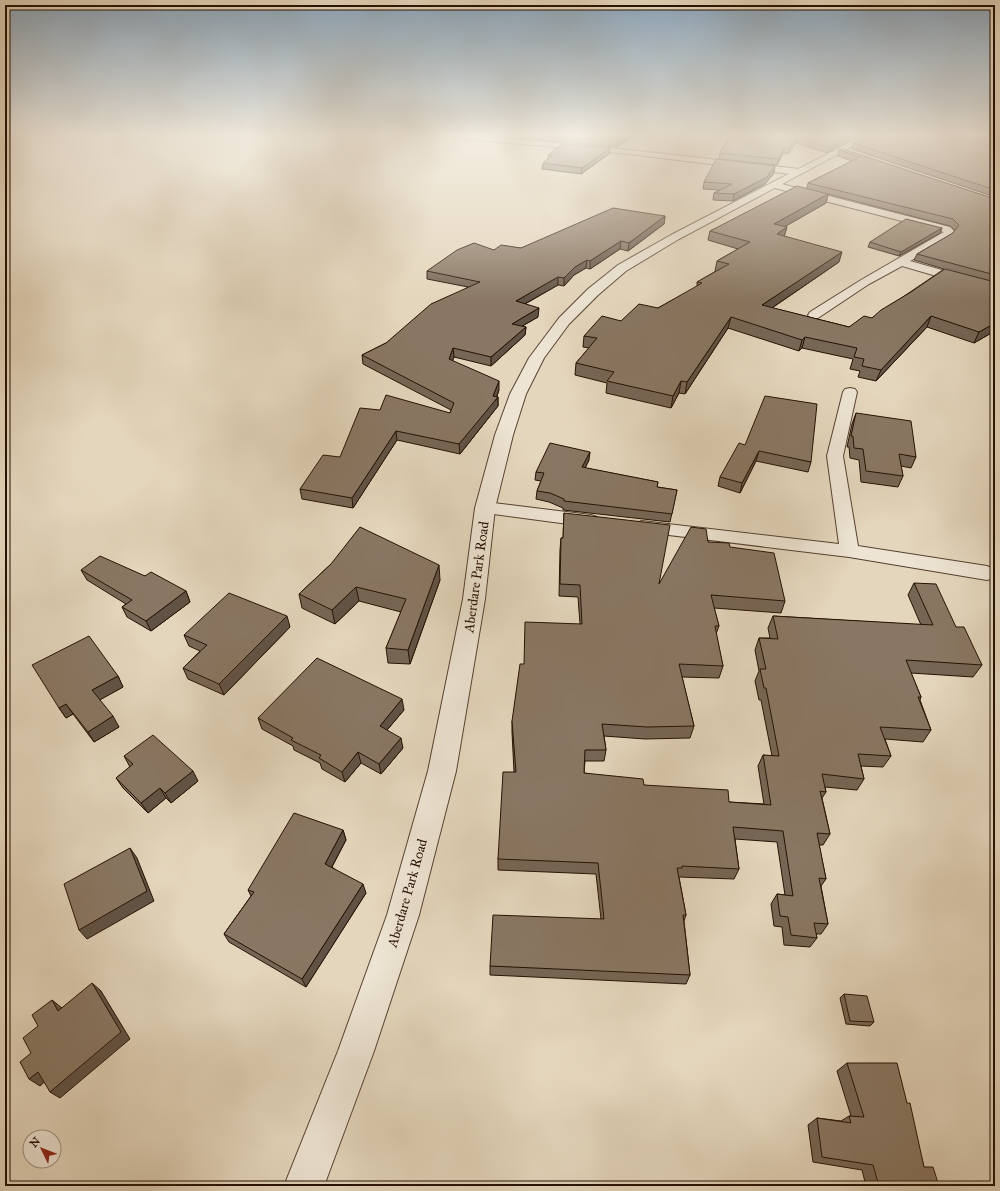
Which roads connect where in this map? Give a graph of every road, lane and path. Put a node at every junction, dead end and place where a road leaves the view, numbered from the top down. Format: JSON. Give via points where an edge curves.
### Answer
{"nodes":[{"id":1,"x":763,"y":191,"type":"edge"},
{"id":2,"x":794,"y":191,"type":"edge"},
{"id":3,"x":900,"y":262,"type":"junction"},
{"id":4,"x":995,"y":289,"type":"edge"},
{"id":5,"x":814,"y":315,"type":"dead end"},
{"id":6,"x":850,"y":392,"type":"dead end"},
{"id":7,"x":485,"y":508,"type":"junction"},
{"id":8,"x":849,"y":551,"type":"junction"},
{"id":9,"x":987,"y":573,"type":"dead end"},
{"id":10,"x":304,"y":1186,"type":"edge"}],
"edges":[{"from":1,"to":7,"type":"street","name":"Aberdare Park Road","via":[[622,268],[564,321],[537,358],[518,394],[504,435]]},
{"from":2,"to":3,"type":"street","via":[[927,226],[946,228],[950,232],[936,243]]},
{"from":3,"to":4,"type":"street"},
{"from":3,"to":5,"type":"street"},
{"from":6,"to":8,"type":"street","via":[[835,456]]},
{"from":7,"to":8,"type":"street"},
{"from":7,"to":10,"type":"street","name":"Aberdare Park Road","via":[[474,599],[442,771],[403,915],[356,1051]]},
{"from":8,"to":9,"type":"street"}]}
